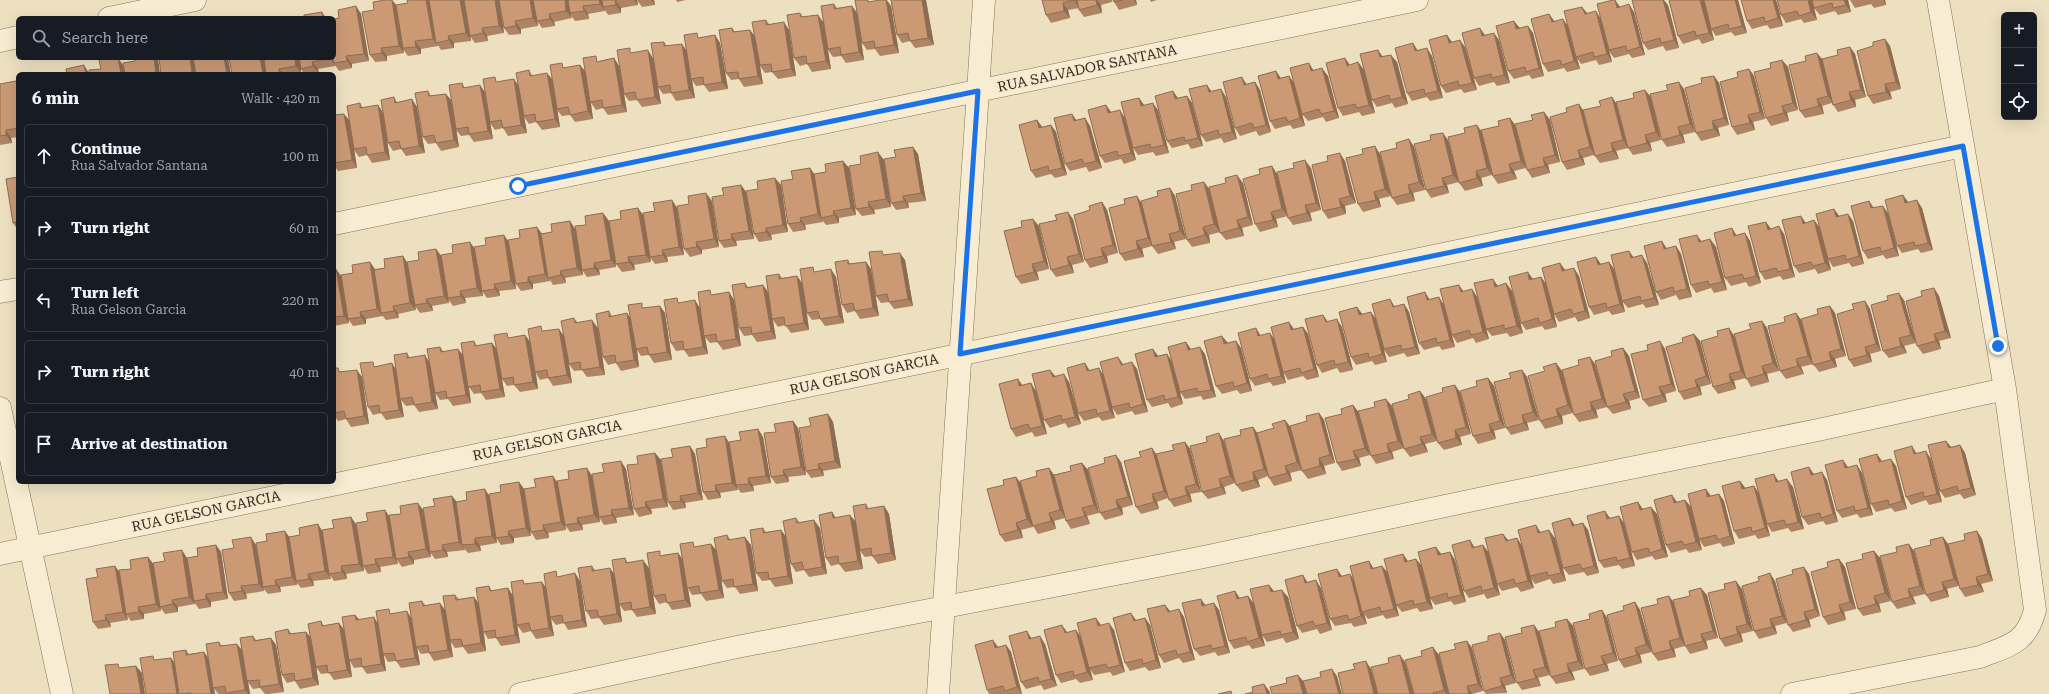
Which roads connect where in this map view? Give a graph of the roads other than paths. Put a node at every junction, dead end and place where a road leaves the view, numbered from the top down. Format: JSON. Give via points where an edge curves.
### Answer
{"nodes":[{"id":1,"x":195,"y":0,"type":"edge"},
{"id":2,"x":984,"y":0,"type":"edge"},
{"id":3,"x":1417,"y":0,"type":"edge"},
{"id":4,"x":1938,"y":0,"type":"edge"},
{"id":5,"x":119,"y":16,"type":"edge"},
{"id":6,"x":16,"y":37,"type":"edge"},
{"id":7,"x":0,"y":41,"type":"edge"},
{"id":8,"x":978,"y":91,"type":"junction"},
{"id":9,"x":1963,"y":146,"type":"junction"},
{"id":10,"x":336,"y":224,"type":"edge"},
{"id":11,"x":16,"y":289,"type":"edge"},
{"id":12,"x":0,"y":292,"type":"edge"},
{"id":13,"x":960,"y":354,"type":"junction"},
{"id":14,"x":2005,"y":389,"type":"junction"},
{"id":15,"x":0,"y":408,"type":"edge"},
{"id":16,"x":16,"y":482,"type":"edge"},
{"id":17,"x":336,"y":483,"type":"edge"},
{"id":18,"x":16,"y":484,"type":"edge"},
{"id":19,"x":334,"y":484,"type":"edge"},
{"id":20,"x":30,"y":547,"type":"junction"},
{"id":21,"x":0,"y":554,"type":"edge"},
{"id":22,"x":944,"y":608,"type":"junction"},
{"id":23,"x":62,"y":694,"type":"edge"},
{"id":24,"x":520,"y":694,"type":"edge"},
{"id":25,"x":938,"y":694,"type":"edge"},
{"id":26,"x":1792,"y":694,"type":"edge"}],
"edges":[{"from":1,"to":5,"type":"street"},
{"from":2,"to":8,"type":"street"},
{"from":3,"to":8,"type":"street","name":"RUA SALVADOR SANTANA"},
{"from":4,"to":9,"type":"street"},
{"from":6,"to":7,"type":"street"},
{"from":8,"to":10,"type":"street","name":"RUA SALVADOR SANTANA"},
{"from":8,"to":13,"type":"street"},
{"from":9,"to":13,"type":"street","name":"RUA GELSON GARCIA"},
{"from":9,"to":14,"type":"street"},
{"from":11,"to":12,"type":"street"},
{"from":13,"to":17,"type":"street","name":"RUA GELSON GARCIA"},
{"from":13,"to":22,"type":"street"},
{"from":14,"to":22,"type":"street","via":[[1199,558]]},
{"from":14,"to":26,"type":"street","via":[[2033,587],[2035,610],[2031,627],[2024,636],[2010,645],[1980,656]]},
{"from":15,"to":16,"type":"street"},
{"from":18,"to":20,"type":"street"},
{"from":19,"to":20,"type":"street","name":"RUA GELSON GARCIA"},
{"from":20,"to":21,"type":"street","name":"RUA GELSON GARCIA"},
{"from":20,"to":23,"type":"street"},
{"from":22,"to":24,"type":"street","via":[[737,647]]},
{"from":22,"to":25,"type":"street"}]}
